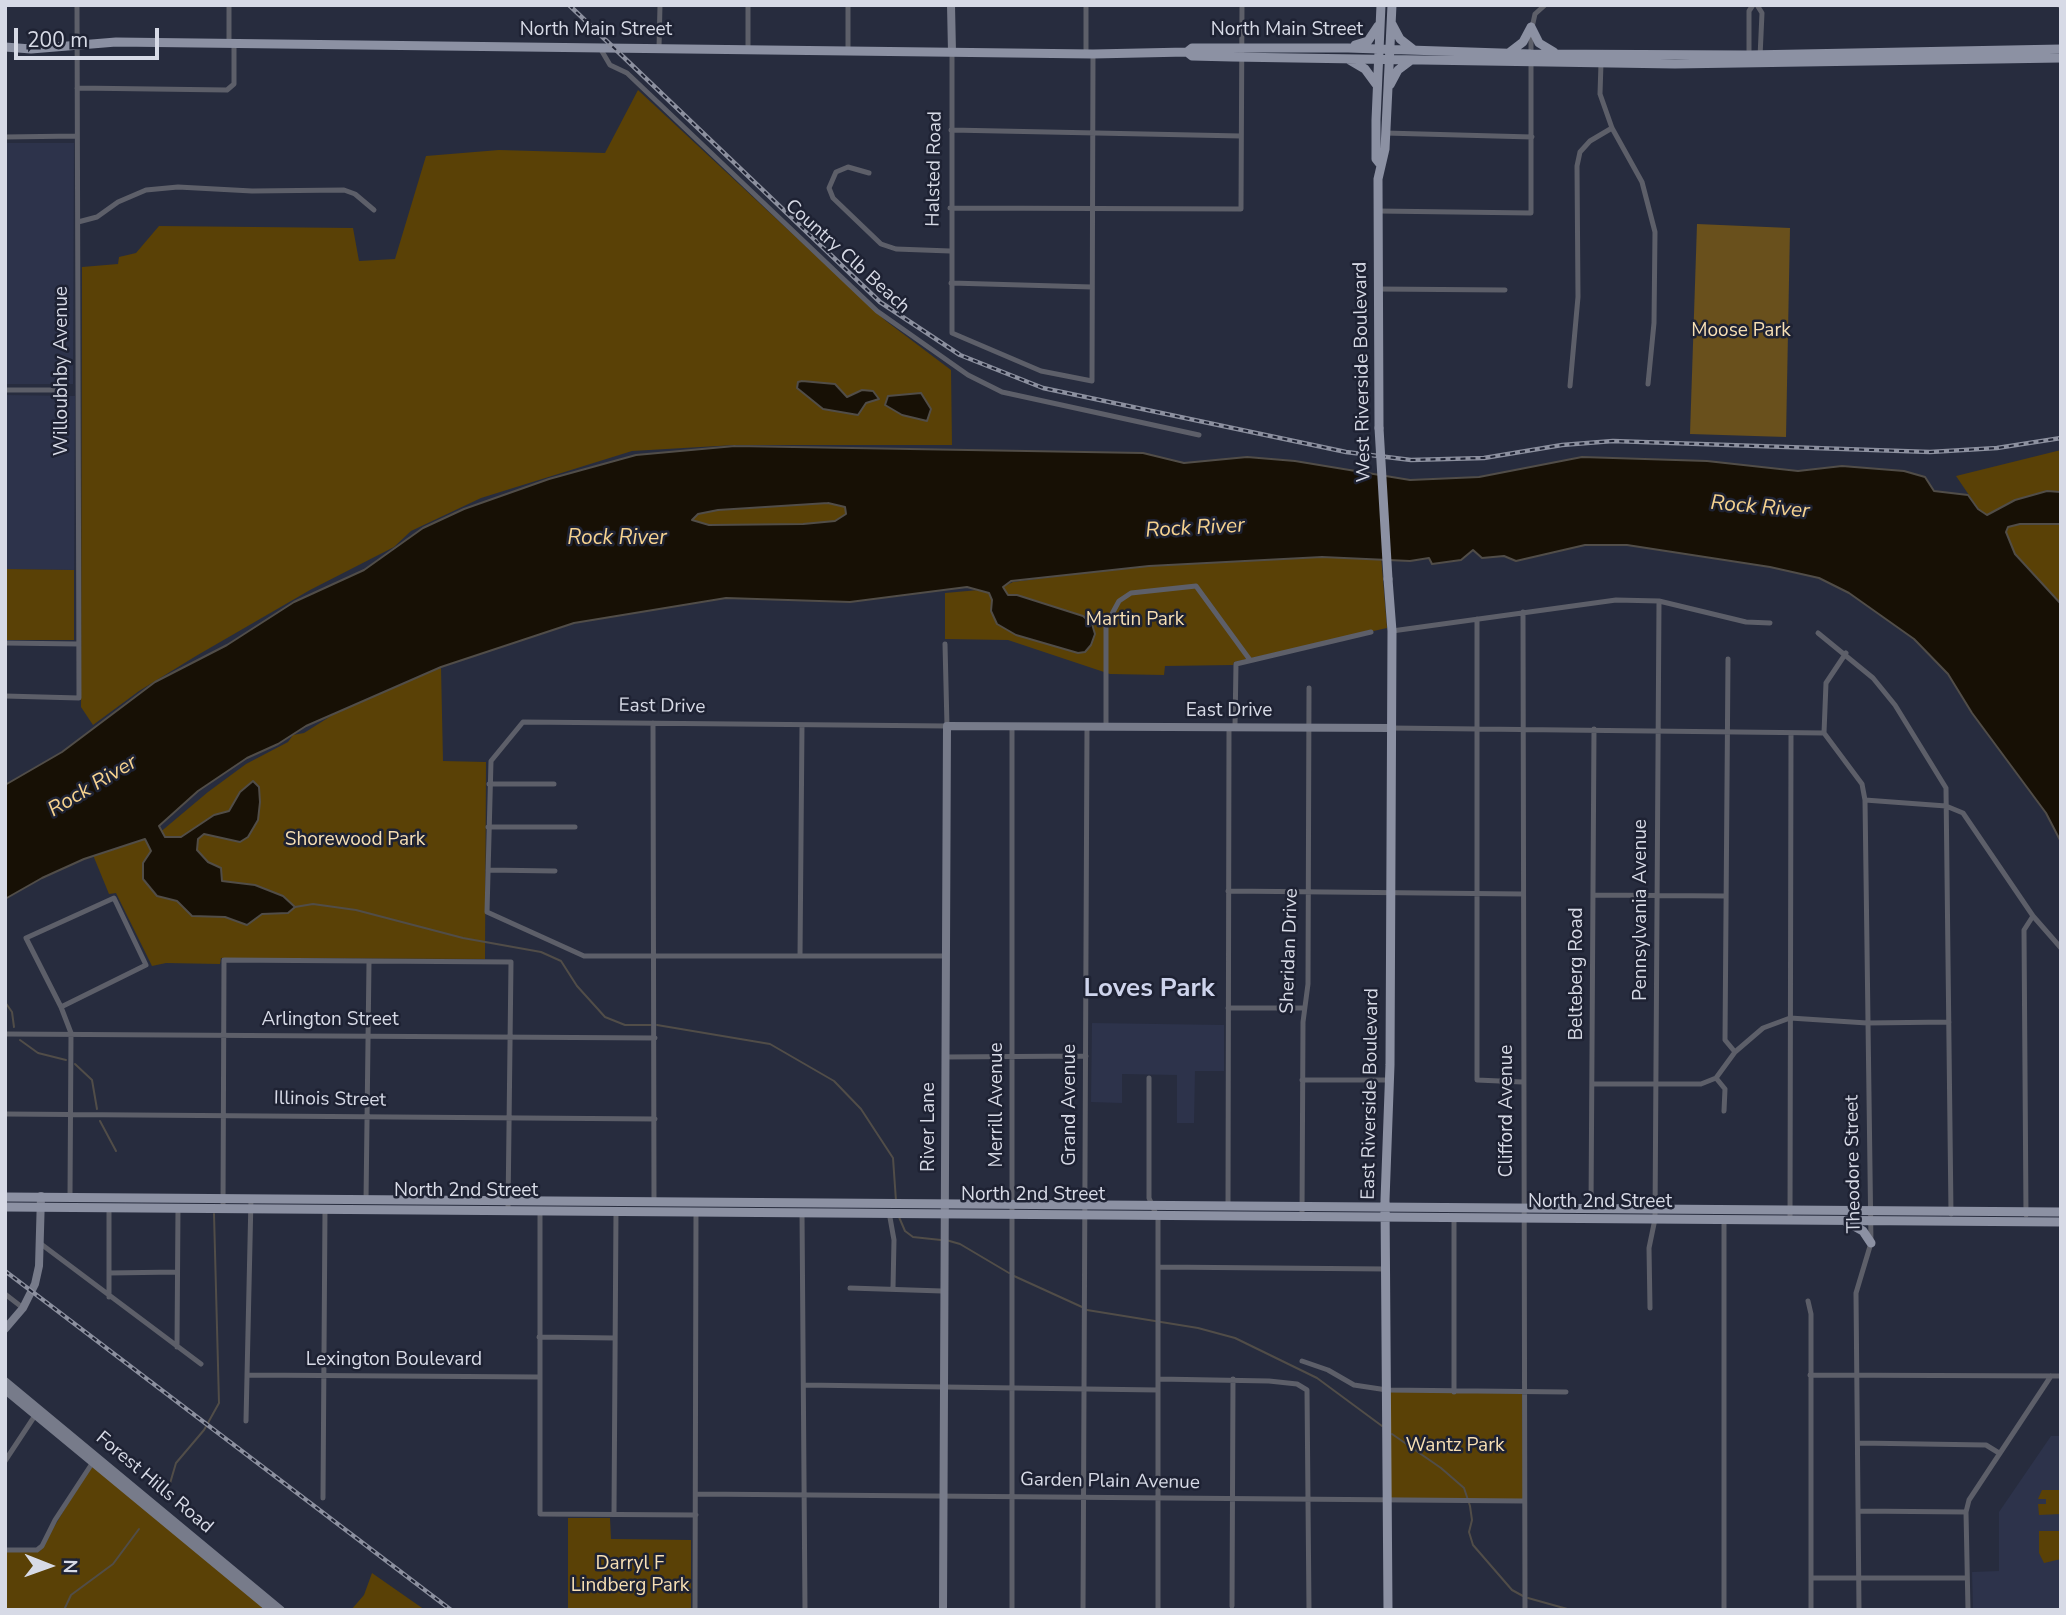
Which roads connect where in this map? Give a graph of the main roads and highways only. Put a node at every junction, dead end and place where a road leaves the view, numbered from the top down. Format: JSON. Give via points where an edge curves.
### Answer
{"nodes":[{"id":1,"x":1381,"y":5,"type":"edge"},
{"id":2,"x":1392,"y":5,"type":"edge"},
{"id":3,"x":1391,"y":21,"type":"junction"},
{"id":4,"x":1380,"y":22,"type":"junction"},
{"id":5,"x":5,"y":47,"type":"edge"},
{"id":6,"x":1348,"y":48,"type":"junction"},
{"id":7,"x":1379,"y":48,"type":"junction"},
{"id":8,"x":1390,"y":49,"type":"junction"},
{"id":9,"x":2061,"y":49,"type":"edge"},
{"id":10,"x":1415,"y":51,"type":"junction"},
{"id":11,"x":1242,"y":53,"type":"junction"},
{"id":12,"x":1509,"y":53,"type":"junction"},
{"id":13,"x":1559,"y":54,"type":"junction"},
{"id":14,"x":1347,"y":58,"type":"junction"},
{"id":15,"x":1532,"y":58,"type":"junction"},
{"id":16,"x":2061,"y":58,"type":"edge"},
{"id":17,"x":1600,"y":59,"type":"junction"},
{"id":18,"x":1378,"y":60,"type":"junction"},
{"id":19,"x":1389,"y":60,"type":"junction"},
{"id":20,"x":1755,"y":60,"type":"junction"},
{"id":21,"x":1411,"y":61,"type":"junction"},
{"id":22,"x":1377,"y":85,"type":"junction"},
{"id":23,"x":1387,"y":93,"type":"junction"},
{"id":24,"x":1380,"y":164,"type":"junction"},
{"id":25,"x":1388,"y":579,"type":"joint"},
{"id":26,"x":5,"y":1197,"type":"edge"},
{"id":27,"x":41,"y":1201,"type":"junction"},
{"id":28,"x":108,"y":1202,"type":"junction"},
{"id":29,"x":1385,"y":1205,"type":"junction"},
{"id":30,"x":616,"y":1206,"type":"junction"},
{"id":31,"x":802,"y":1206,"type":"junction"},
{"id":32,"x":5,"y":1207,"type":"edge"},
{"id":33,"x":1476,"y":1207,"type":"junction"},
{"id":34,"x":1302,"y":1210,"type":"junction"},
{"id":35,"x":1590,"y":1213,"type":"junction"},
{"id":36,"x":1790,"y":1215,"type":"junction"},
{"id":37,"x":1871,"y":1215,"type":"junction"},
{"id":38,"x":1385,"y":1217,"type":"junction"},
{"id":39,"x":1476,"y":1219,"type":"junction"},
{"id":40,"x":1840,"y":1220,"type":"junction"},
{"id":41,"x":2060,"y":1220,"type":"edge"},
{"id":42,"x":1871,"y":1243,"type":"road end"},
{"id":43,"x":1388,"y":1610,"type":"edge"}],
"edges":[{"from":1,"to":4,"type":"main road","name":"West Riverside Boulevard"},
{"from":2,"to":3,"type":"main road","name":"West Riverside Boulevard"},
{"from":3,"to":8,"type":"main road","name":"West Riverside Boulevard"},
{"from":3,"to":10,"type":"main road","via":[[1400,39]]},
{"from":4,"to":6,"type":"main road","via":[[1368,41]]},
{"from":4,"to":7,"type":"main road","name":"West Riverside Boulevard"},
{"from":5,"to":11,"type":"main road","name":"North Main Street","via":[[116,42],[1090,54],[1187,52],[1192,48]]},
{"from":6,"to":7,"type":"main road","name":"North Main Street"},
{"from":6,"to":11,"type":"main road","name":"North Main Street"},
{"from":7,"to":8,"type":"main road","name":"North Main Street"},
{"from":7,"to":18,"type":"main road","name":"West Riverside Boulevard"},
{"from":8,"to":10,"type":"main road","name":"North Main Street"},
{"from":8,"to":19,"type":"main road","name":"West Riverside Boulevard"},
{"from":9,"to":20,"type":"main road"},
{"from":10,"to":12,"type":"main road","name":"North Main Street"},
{"from":11,"to":14,"type":"main road","name":"North Main Street"},
{"from":12,"to":13,"type":"main road","via":[[1523,42],[1531,27],[1544,48]]},
{"from":12,"to":15,"type":"main road","name":"North Main Street"},
{"from":13,"to":15,"type":"main road"},
{"from":13,"to":17,"type":"main road"},
{"from":14,"to":18,"type":"main road","name":"North Main Street"},
{"from":14,"to":22,"type":"main road","via":[[1365,69]]},
{"from":15,"to":17,"type":"main road"},
{"from":15,"to":21,"type":"main road","name":"North Main Street"},
{"from":16,"to":20,"type":"main road"},
{"from":17,"to":20,"type":"main road"},
{"from":18,"to":19,"type":"main road","name":"North Main Street"},
{"from":18,"to":22,"type":"main road","name":"West Riverside Boulevard"},
{"from":19,"to":21,"type":"main road","name":"North Main Street"},
{"from":19,"to":23,"type":"main road","name":"West Riverside Boulevard"},
{"from":21,"to":23,"type":"main road","via":[[1398,70]]},
{"from":22,"to":24,"type":"main road","name":"West Riverside Boulevard"},
{"from":23,"to":24,"type":"main road","name":"West Riverside Boulevard","via":[[1384,160]]},
{"from":24,"to":25,"type":"main road","name":"West Riverside Boulevard","bridge":true,"via":[[1379,428]]},
{"from":25,"to":29,"type":"main road","name":"East Riverside Boulevard","via":[[1392,892]]},
{"from":26,"to":27,"type":"main road","name":"North 2nd Street"},
{"from":27,"to":28,"type":"main road","name":"North 2nd Street"},
{"from":27,"to":28,"type":"main road","name":"North 2nd Street","via":[[70,1196]]},
{"from":27,"to":32,"type":"main road","name":"North 2nd Street"},
{"from":28,"to":30,"type":"main road","name":"North 2nd Street"},
{"from":29,"to":33,"type":"main road","name":"North 2nd Street"},
{"from":29,"to":34,"type":"main road","name":"North 2nd Street"},
{"from":29,"to":38,"type":"main road","name":"East Riverside Boulevard"},
{"from":30,"to":31,"type":"main road","name":"North 2nd Street","via":[[696,1212]]},
{"from":30,"to":31,"type":"main road","name":"North 2nd Street","via":[[654,1200]]},
{"from":31,"to":34,"type":"main road","name":"North 2nd Street"},
{"from":33,"to":35,"type":"main road","name":"North 2nd Street"},
{"from":33,"to":39,"type":"main road"},
{"from":34,"to":38,"type":"main road","name":"North 2nd Street"},
{"from":35,"to":36,"type":"main road","name":"North 2nd Street"},
{"from":35,"to":39,"type":"main road","name":"North 2nd Street"},
{"from":36,"to":37,"type":"main road","name":"North 2nd Street"},
{"from":36,"to":40,"type":"main road","name":"North 2nd Street"},
{"from":37,"to":40,"type":"main road","name":"North 2nd Street"},
{"from":37,"to":41,"type":"main road","name":"North 2nd Street"},
{"from":38,"to":39,"type":"main road","name":"North 2nd Street"},
{"from":38,"to":43,"type":"main road","name":"East Riverside Boulevard"},
{"from":40,"to":42,"type":"main road","via":[[1858,1228]]}]}
